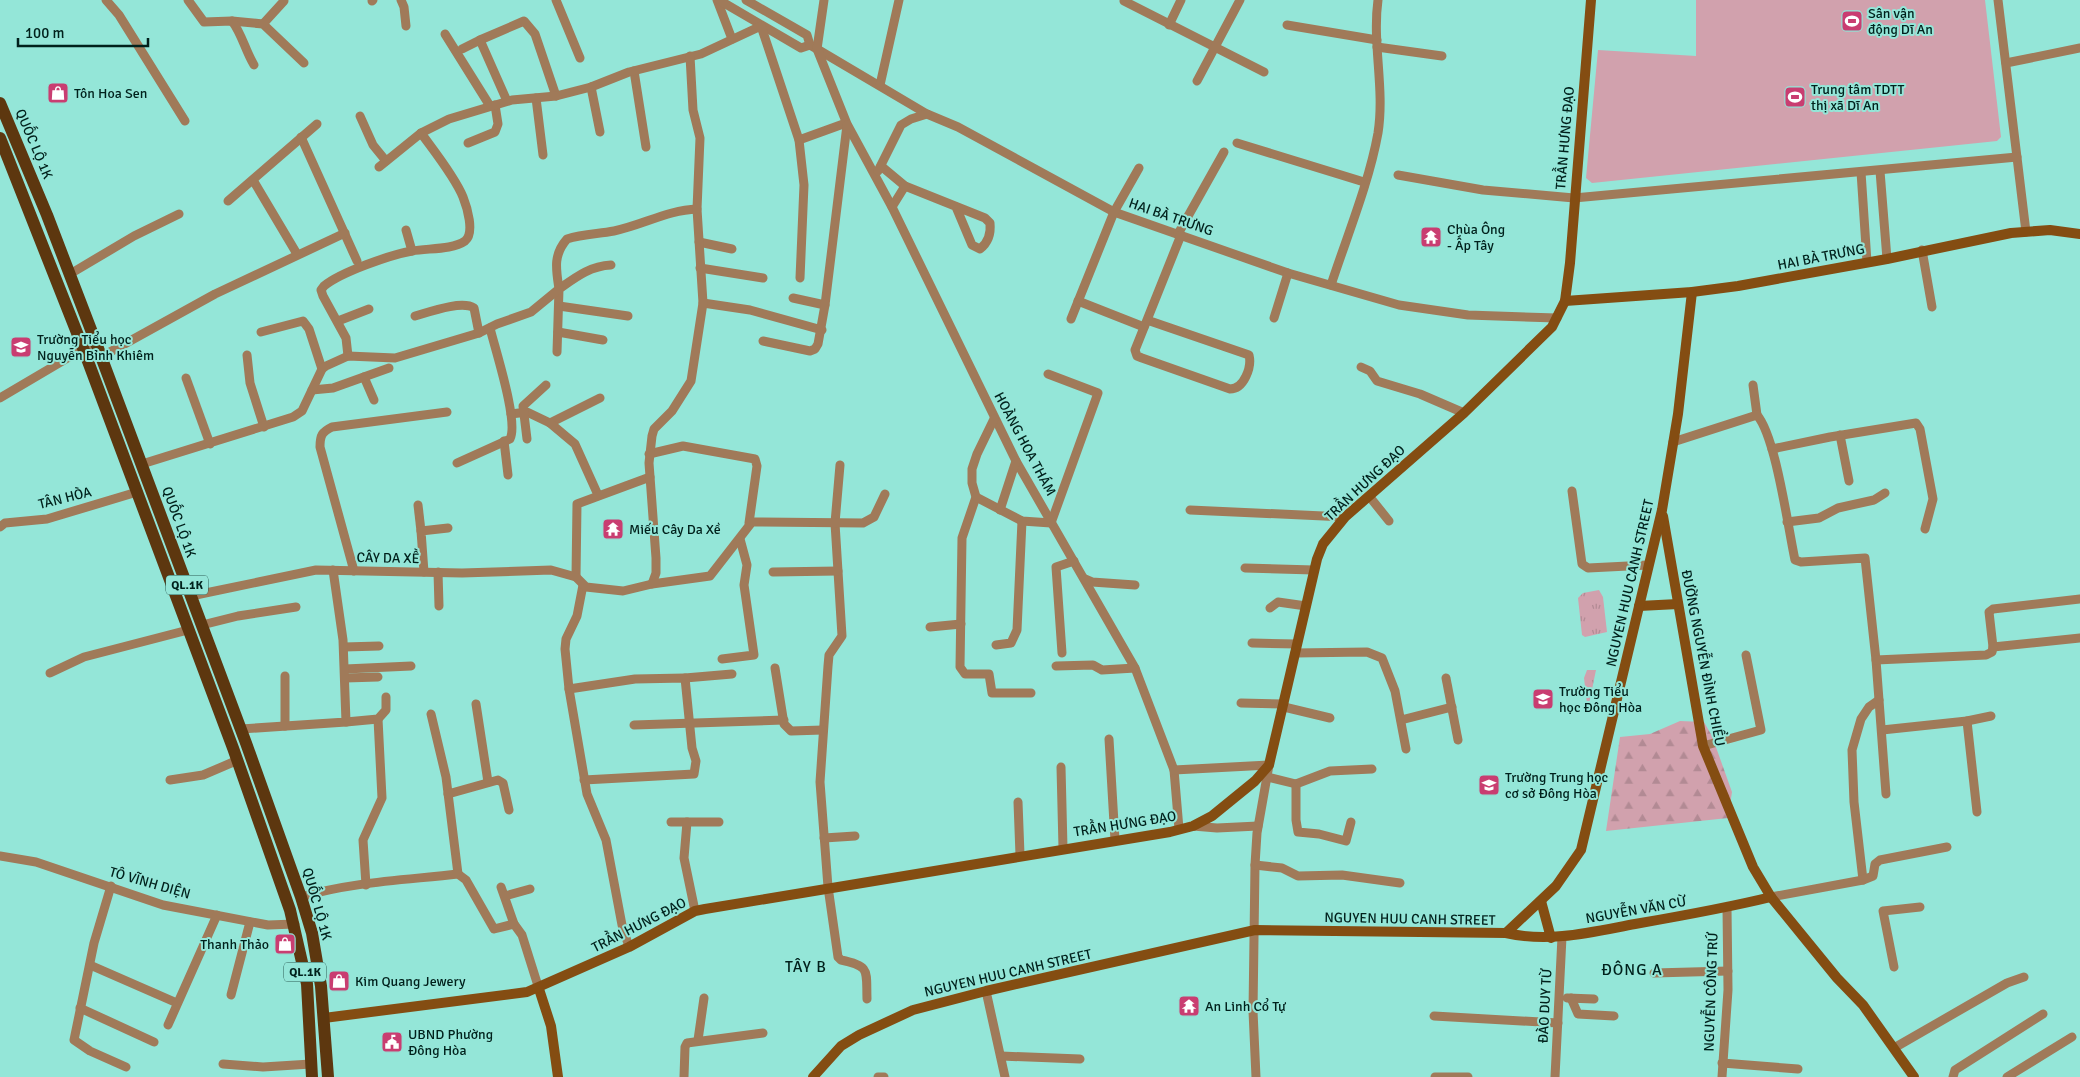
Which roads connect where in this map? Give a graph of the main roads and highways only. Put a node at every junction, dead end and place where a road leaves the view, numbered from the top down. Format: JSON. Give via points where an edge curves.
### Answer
{"nodes":[{"id":1,"x":0,"y":103,"type":"edge"},
{"id":2,"x":1,"y":141,"type":"edge"},
{"id":3,"x":309,"y":921,"type":"junction"},
{"id":4,"x":295,"y":924,"type":"junction"},
{"id":5,"x":324,"y":1018,"type":"junction"},
{"id":6,"x":310,"y":1020,"type":"junction"},
{"id":7,"x":312,"y":1077,"type":"edge"},
{"id":8,"x":328,"y":1077,"type":"edge"}],
"edges":[{"from":1,"to":3,"type":"main road","name":"QUỐC LỘ 1K","number":"QL.1K","via":[[96,341]]},
{"from":2,"to":4,"type":"main road","name":"QUỐC LỘ 1K","number":"QL.1K","via":[[83,348],[238,760]]},
{"from":3,"to":4,"type":"main road"},
{"from":3,"to":5,"type":"main road","name":"QUỐC LỘ 1K","number":"QL.1K"},
{"from":4,"to":6,"type":"main road","name":"QUỐC LỘ 1K","number":"QL.1K","via":[[307,984]]},
{"from":5,"to":6,"type":"main road"},
{"from":5,"to":8,"type":"main road","name":"QUỐC LỘ 1K","number":"QL.1K"},
{"from":6,"to":7,"type":"main road","name":"QUỐC LỘ 1K","number":"QL.1K"}]}
